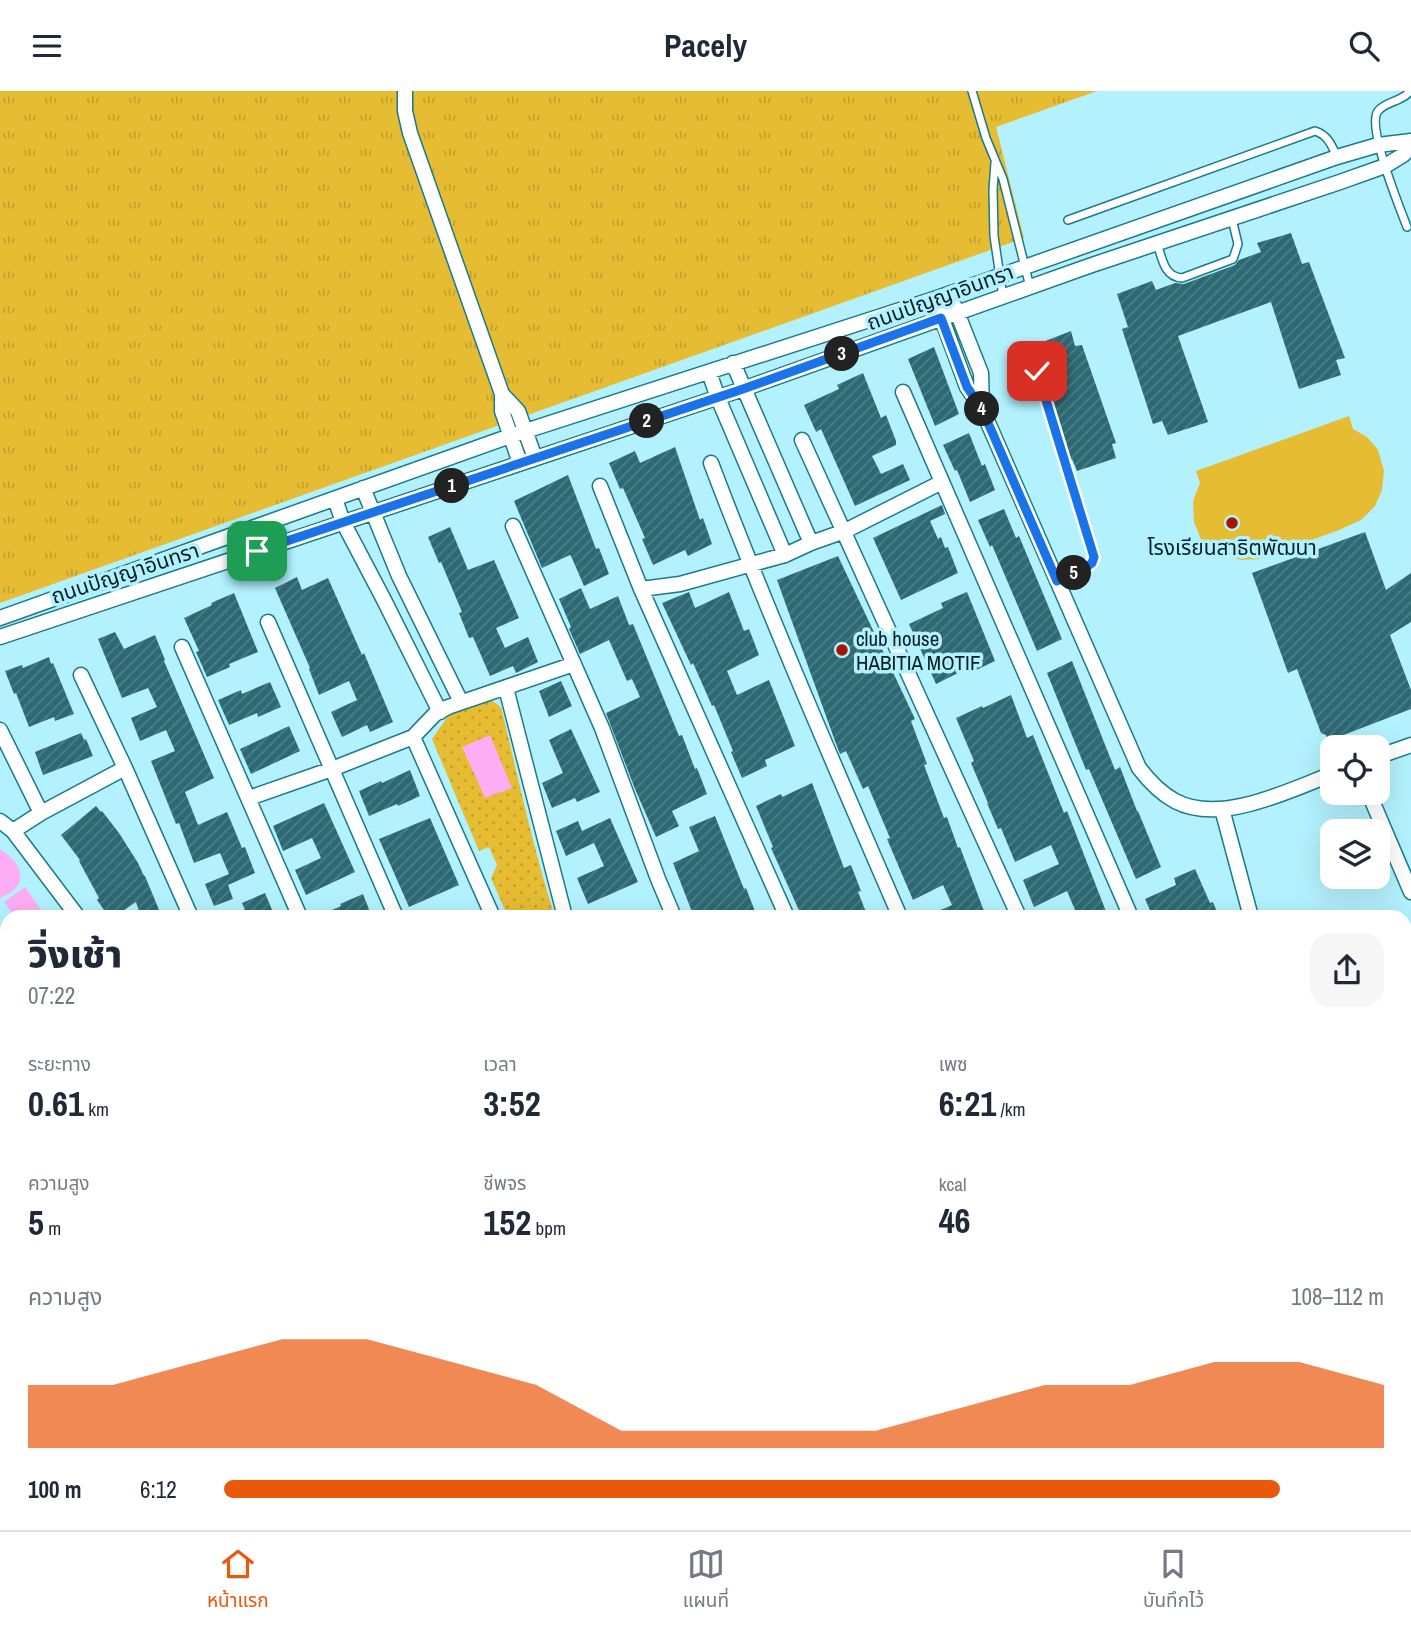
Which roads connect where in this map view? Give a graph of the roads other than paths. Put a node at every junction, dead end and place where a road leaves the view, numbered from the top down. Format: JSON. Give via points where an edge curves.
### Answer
{"nodes":[{"id":1,"x":405,"y":91,"type":"edge"},
{"id":2,"x":972,"y":91,"type":"edge"},
{"id":3,"x":1410,"y":91,"type":"edge"},
{"id":4,"x":1411,"y":141,"type":"edge"},
{"id":5,"x":1378,"y":145,"type":"junction"},
{"id":6,"x":1411,"y":147,"type":"edge"},
{"id":7,"x":1338,"y":157,"type":"junction"},
{"id":8,"x":995,"y":162,"type":"junction"},
{"id":9,"x":1385,"y":166,"type":"junction"},
{"id":10,"x":1232,"y":218,"type":"junction"},
{"id":11,"x":1068,"y":220,"type":"dead end"},
{"id":12,"x":1406,"y":227,"type":"dead end"},
{"id":13,"x":1157,"y":243,"type":"junction"},
{"id":14,"x":1025,"y":268,"type":"junction"},
{"id":15,"x":1000,"y":276,"type":"junction"},
{"id":16,"x":1030,"y":287,"type":"junction"},
{"id":17,"x":951,"y":293,"type":"junction"},
{"id":18,"x":1003,"y":296,"type":"junction"},
{"id":19,"x":934,"y":299,"type":"junction"},
{"id":20,"x":957,"y":313,"type":"junction"},
{"id":21,"x":941,"y":318,"type":"junction"},
{"id":22,"x":733,"y":363,"type":"junction"},
{"id":23,"x":1037,"y":371,"type":"dead end"},
{"id":24,"x":709,"y":372,"type":"junction"},
{"id":25,"x":743,"y":389,"type":"junction"},
{"id":26,"x":903,"y":392,"type":"dead end"},
{"id":27,"x":502,"y":394,"type":"junction"},
{"id":28,"x":718,"y":398,"type":"junction"},
{"id":29,"x":982,"y":409,"type":"junction"},
{"id":30,"x":526,"y":431,"type":"junction"},
{"id":31,"x":510,"y":436,"type":"junction"},
{"id":32,"x":802,"y":440,"type":"dead end"},
{"id":33,"x":535,"y":458,"type":"junction"},
{"id":34,"x":520,"y":463,"type":"junction"},
{"id":35,"x":711,"y":463,"type":"dead end"},
{"id":36,"x":942,"y":482,"type":"junction"},
{"id":37,"x":600,"y":486,"type":"dead end"},
{"id":38,"x":363,"y":488,"type":"junction"},
{"id":39,"x":335,"y":499,"type":"junction"},
{"id":40,"x":373,"y":513,"type":"junction"},
{"id":41,"x":343,"y":522,"type":"junction"},
{"id":42,"x":513,"y":526,"type":"dead end"},
{"id":43,"x":845,"y":531,"type":"junction"},
{"id":44,"x":811,"y":543,"type":"junction"},
{"id":45,"x":785,"y":555,"type":"junction"},
{"id":46,"x":750,"y":565,"type":"junction"},
{"id":47,"x":1057,"y":581,"type":"junction"},
{"id":48,"x":641,"y":589,"type":"junction"},
{"id":49,"x":0,"y":618,"type":"edge"},
{"id":50,"x":418,"y":619,"type":"junction"},
{"id":51,"x":268,"y":622,"type":"dead end"},
{"id":52,"x":399,"y":629,"type":"junction"},
{"id":53,"x":0,"y":637,"type":"edge"},
{"id":54,"x":182,"y":647,"type":"dead end"},
{"id":55,"x":574,"y":664,"type":"junction"},
{"id":56,"x":81,"y":674,"type":"dead end"},
{"id":57,"x":506,"y":688,"type":"junction"},
{"id":58,"x":461,"y":702,"type":"junction"},
{"id":59,"x":440,"y":712,"type":"junction"},
{"id":60,"x":0,"y":730,"type":"edge"},
{"id":61,"x":413,"y":737,"type":"junction"},
{"id":62,"x":1411,"y":745,"type":"edge"},
{"id":63,"x":1390,"y":752,"type":"edge"},
{"id":64,"x":125,"y":768,"type":"junction"},
{"id":65,"x":332,"y":769,"type":"junction"},
{"id":66,"x":1320,"y":778,"type":"edge"},
{"id":67,"x":249,"y":798,"type":"junction"},
{"id":68,"x":1374,"y":805,"type":"edge"},
{"id":69,"x":1222,"y":809,"type":"junction"},
{"id":70,"x":41,"y":813,"type":"junction"},
{"id":71,"x":0,"y":821,"type":"edge"},
{"id":72,"x":13,"y":831,"type":"junction"},
{"id":73,"x":1411,"y":892,"type":"edge"},
{"id":74,"x":73,"y":910,"type":"edge"},
{"id":75,"x":188,"y":910,"type":"edge"},
{"id":76,"x":297,"y":910,"type":"edge"},
{"id":77,"x":393,"y":910,"type":"edge"},
{"id":78,"x":490,"y":910,"type":"edge"},
{"id":79,"x":563,"y":910,"type":"edge"},
{"id":80,"x":671,"y":910,"type":"edge"},
{"id":81,"x":784,"y":910,"type":"edge"},
{"id":82,"x":897,"y":910,"type":"edge"},
{"id":83,"x":1015,"y":910,"type":"edge"},
{"id":84,"x":1128,"y":910,"type":"edge"},
{"id":85,"x":1249,"y":910,"type":"edge"}],
"edges":[{"from":1,"to":27,"type":"street","via":[[410,133]]},
{"from":2,"to":8,"type":"lane"},
{"from":3,"to":5,"type":"lane","via":[[1376,114]]},
{"from":4,"to":5,"type":"street","name":"ถนนปัญญาอินทรา"},
{"from":5,"to":7,"type":"street","name":"ถนนปัญญาอินทรา"},
{"from":5,"to":9,"type":"lane"},
{"from":6,"to":9,"type":"street","name":"ถนนปัญญาอินทรา"},
{"from":7,"to":11,"type":"lane","via":[[1329,141],[1315,131]]},
{"from":7,"to":14,"type":"street","name":"ถนนปัญญาอินทรา"},
{"from":8,"to":14,"type":"lane"},
{"from":8,"to":15,"type":"lane","via":[[994,236]]},
{"from":9,"to":10,"type":"street","name":"ถนนปัญญาอินทรา"},
{"from":9,"to":12,"type":"lane"},
{"from":10,"to":13,"type":"street","name":"ถนนปัญญาอินทรา"},
{"from":10,"to":13,"type":"lane","via":[[1238,244],[1233,258],[1182,278],[1169,274]]},
{"from":13,"to":16,"type":"street","name":"ถนนปัญญาอินทรา"},
{"from":14,"to":15,"type":"street","name":"ถนนปัญญาอินทรา"},
{"from":14,"to":16,"type":"lane"},
{"from":15,"to":17,"type":"street","name":"ถนนปัญญาอินทรา"},
{"from":15,"to":18,"type":"lane"},
{"from":16,"to":18,"type":"street","name":"ถนนปัญญาอินทรา"},
{"from":17,"to":19,"type":"street","name":"ถนนปัญญาอินทรา"},
{"from":17,"to":20,"type":"street"},
{"from":18,"to":20,"type":"street","name":"ถนนปัญญาอินทรา"},
{"from":19,"to":21,"type":"street"},
{"from":19,"to":22,"type":"street","name":"ถนนปัญญาอินทรา"},
{"from":20,"to":21,"type":"street","name":"ถนนปัญญาอินทรา"},
{"from":20,"to":29,"type":"street","via":[[981,373]]},
{"from":21,"to":25,"type":"street","name":"ถนนปัญญาอินทรา"},
{"from":21,"to":29,"type":"street","via":[[967,387]]},
{"from":22,"to":24,"type":"street","name":"ถนนปัญญาอินทรา"},
{"from":22,"to":25,"type":"street"},
{"from":23,"to":47,"type":"lane","via":[[1094,557],[1088,566]]},
{"from":24,"to":28,"type":"street"},
{"from":24,"to":30,"type":"street","name":"ถนนปัญญาอินทรา"},
{"from":25,"to":28,"type":"street","name":"ถนนปัญญาอินทรา"},
{"from":25,"to":44,"type":"street"},
{"from":26,"to":36,"type":"street"},
{"from":27,"to":30,"type":"street","via":[[518,411]]},
{"from":27,"to":31,"type":"street"},
{"from":28,"to":33,"type":"street","name":"ถนนปัญญาอินทรา"},
{"from":28,"to":45,"type":"street"},
{"from":29,"to":47,"type":"street"},
{"from":30,"to":31,"type":"street","name":"ถนนปัญญาอินทรา"},
{"from":30,"to":33,"type":"street"},
{"from":31,"to":34,"type":"street"},
{"from":31,"to":38,"type":"street","name":"ถนนปัญญาอินทรา"},
{"from":32,"to":43,"type":"street"},
{"from":33,"to":34,"type":"street","name":"ถนนปัญญาอินทรา"},
{"from":34,"to":40,"type":"street","name":"ถนนปัญญาอินทรา"},
{"from":35,"to":46,"type":"street"},
{"from":36,"to":43,"type":"street"},
{"from":36,"to":84,"type":"street"},
{"from":37,"to":48,"type":"street"},
{"from":38,"to":39,"type":"street","name":"ถนนปัญญาอินทรา"},
{"from":38,"to":40,"type":"street"},
{"from":39,"to":41,"type":"street"},
{"from":39,"to":49,"type":"street","name":"ถนนปัญญาอินทรา"},
{"from":40,"to":41,"type":"street","name":"ถนนปัญญาอินทรา"},
{"from":40,"to":50,"type":"street"},
{"from":41,"to":52,"type":"street"},
{"from":41,"to":53,"type":"street","name":"ถนนปัญญาอินทรา"},
{"from":42,"to":55,"type":"street"},
{"from":43,"to":44,"type":"street"},
{"from":43,"to":83,"type":"street"},
{"from":44,"to":45,"type":"street"},
{"from":45,"to":46,"type":"street"},
{"from":46,"to":48,"type":"street","via":[[680,584]]},
{"from":46,"to":82,"type":"street"},
{"from":47,"to":69,"type":"street","via":[[1139,768],[1175,801]]},
{"from":48,"to":81,"type":"street"},
{"from":50,"to":52,"type":"street"},
{"from":50,"to":58,"type":"street"},
{"from":51,"to":65,"type":"street"},
{"from":52,"to":59,"type":"street"},
{"from":54,"to":67,"type":"street"},
{"from":55,"to":57,"type":"street"},
{"from":55,"to":80,"type":"street"},
{"from":56,"to":64,"type":"street"},
{"from":57,"to":58,"type":"street"},
{"from":57,"to":79,"type":"street"},
{"from":58,"to":59,"type":"street"},
{"from":59,"to":61,"type":"street"},
{"from":60,"to":70,"type":"street"},
{"from":61,"to":65,"type":"street"},
{"from":61,"to":78,"type":"street"},
{"from":62,"to":63,"type":"street"},
{"from":64,"to":70,"type":"street"},
{"from":64,"to":75,"type":"street"},
{"from":65,"to":67,"type":"street"},
{"from":65,"to":77,"type":"street"},
{"from":66,"to":69,"type":"street","via":[[1246,806]]},
{"from":67,"to":76,"type":"street"},
{"from":68,"to":73,"type":"street"},
{"from":69,"to":85,"type":"street"},
{"from":70,"to":72,"type":"street"},
{"from":71,"to":72,"type":"street"},
{"from":72,"to":74,"type":"street"}]}
